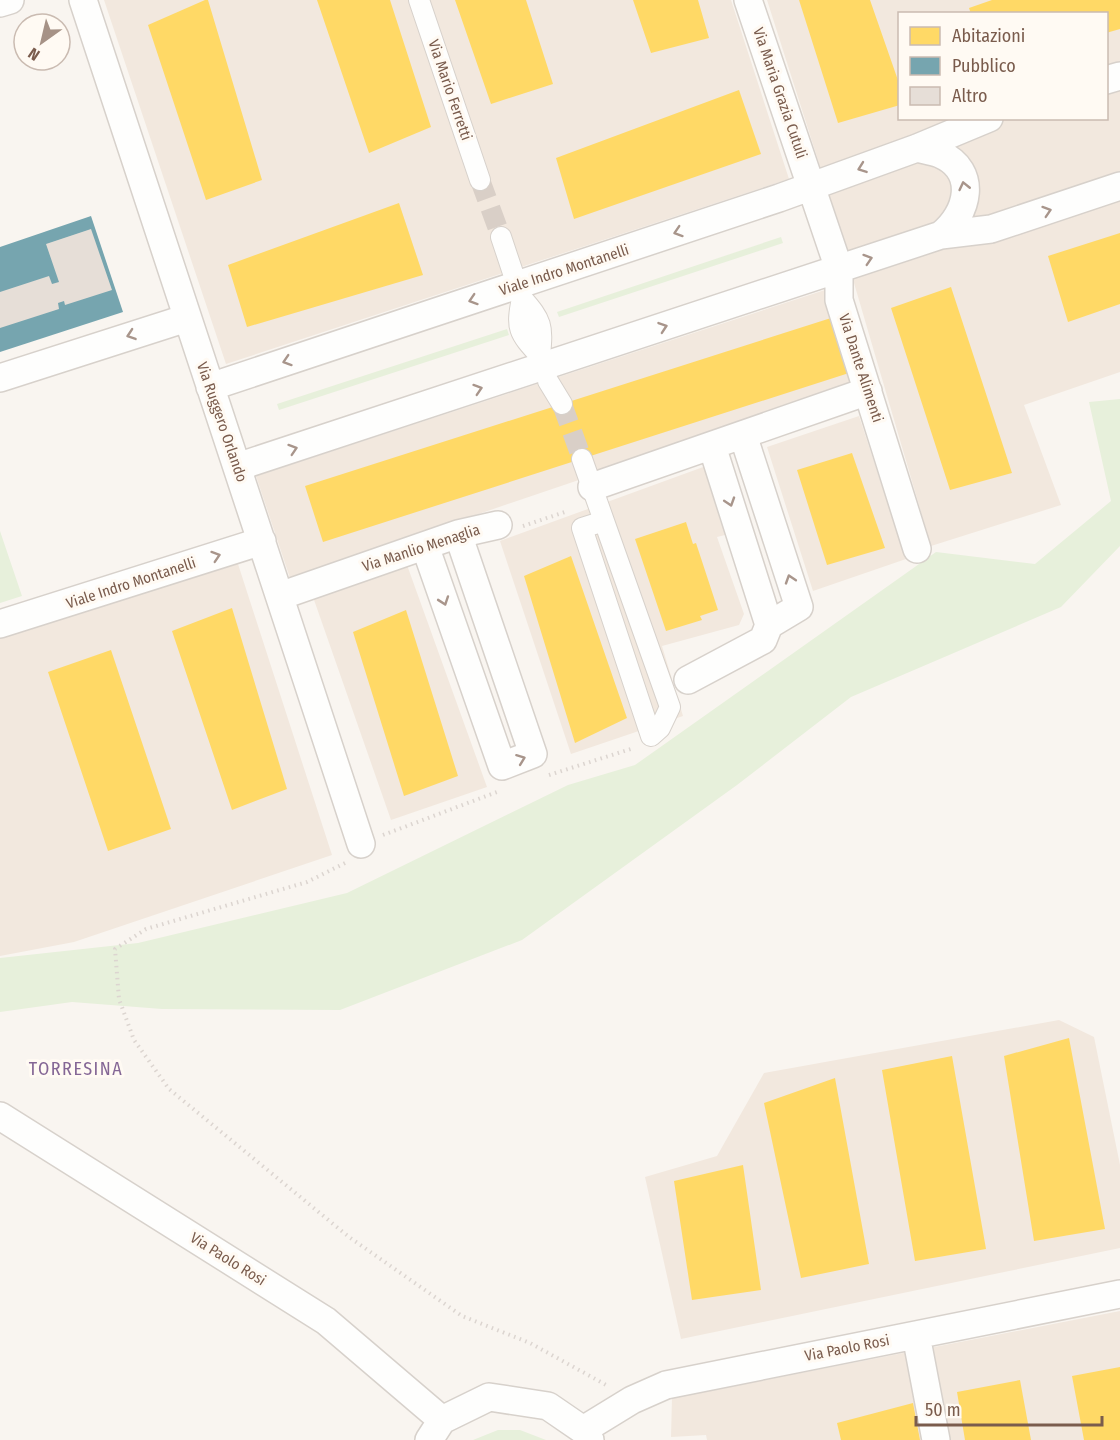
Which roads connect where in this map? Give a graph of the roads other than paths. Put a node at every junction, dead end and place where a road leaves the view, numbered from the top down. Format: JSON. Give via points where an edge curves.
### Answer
{"nodes":[{"id":1,"x":10,"y":0,"type":"edge"},
{"id":2,"x":83,"y":0,"type":"edge"},
{"id":3,"x":419,"y":0,"type":"edge"},
{"id":4,"x":748,"y":0,"type":"edge"},
{"id":5,"x":0,"y":3,"type":"edge"},
{"id":6,"x":984,"y":120,"type":"edge"},
{"id":7,"x":917,"y":148,"type":"junction"},
{"id":8,"x":480,"y":180,"type":"tunnel mouth"},
{"id":9,"x":1120,"y":186,"type":"edge"},
{"id":10,"x":811,"y":187,"type":"junction"},
{"id":11,"x":941,"y":235,"type":"junction"},
{"id":12,"x":501,"y":237,"type":"tunnel mouth"},
{"id":13,"x":839,"y":269,"type":"junction"},
{"id":14,"x":513,"y":273,"type":"dead end"},
{"id":15,"x":187,"y":318,"type":"junction"},
{"id":16,"x":0,"y":378,"type":"edge"},
{"id":17,"x":548,"y":381,"type":"dead end"},
{"id":18,"x":210,"y":387,"type":"junction"},
{"id":19,"x":868,"y":391,"type":"junction"},
{"id":20,"x":562,"y":404,"type":"tunnel mouth"},
{"id":21,"x":743,"y":435,"type":"junction"},
{"id":22,"x":712,"y":446,"type":"junction"},
{"id":23,"x":582,"y":459,"type":"tunnel mouth"},
{"id":24,"x":237,"y":467,"type":"junction"},
{"id":25,"x":594,"y":494,"type":"junction"},
{"id":26,"x":604,"y":521,"type":"junction"},
{"id":27,"x":498,"y":525,"type":"road end"},
{"id":28,"x":458,"y":534,"type":"junction"},
{"id":29,"x":262,"y":541,"type":"junction"},
{"id":30,"x":425,"y":546,"type":"junction"},
{"id":31,"x":917,"y":549,"type":"dead end"},
{"id":32,"x":280,"y":596,"type":"junction"},
{"id":33,"x":634,"y":603,"type":"junction"},
{"id":34,"x":611,"y":610,"type":"junction"},
{"id":35,"x":0,"y":624,"type":"edge"},
{"id":36,"x":769,"y":625,"type":"junction"},
{"id":37,"x":656,"y":665,"type":"junction"},
{"id":38,"x":631,"y":674,"type":"junction"},
{"id":39,"x":688,"y":680,"type":"dead end"},
{"id":40,"x":361,"y":844,"type":"road end"},
{"id":41,"x":0,"y":1116,"type":"edge"},
{"id":42,"x":1120,"y":1294,"type":"edge"},
{"id":43,"x":916,"y":1335,"type":"junction"},
{"id":44,"x":436,"y":1430,"type":"edge"},
{"id":45,"x":586,"y":1435,"type":"edge"},
{"id":46,"x":936,"y":1440,"type":"edge"}],
"edges":[{"from":1,"to":5,"type":"street"},
{"from":2,"to":15,"type":"street","name":"Via Ruggero Orlando"},
{"from":3,"to":8,"type":"street","name":"Via Mario Ferretti"},
{"from":4,"to":10,"type":"street","name":"Via Maria Grazia Cutuli"},
{"from":6,"to":7,"type":"street","name":"Viale Indro Montanelli"},
{"from":7,"to":10,"type":"street","name":"Viale Indro Montanelli","one_way":true},
{"from":11,"to":7,"type":"street","one_way":true,"via":[[962,212],[965,182],[943,156]]},
{"from":11,"to":9,"type":"street","one_way":true,"via":[[991,229]]},
{"from":10,"to":13,"type":"street","name":"Via Dante Alimenti"},
{"from":10,"to":18,"type":"street","name":"Viale Indro Montanelli","one_way":true},
{"from":13,"to":11,"type":"street","one_way":true},
{"from":12,"to":14,"type":"street"},
{"from":13,"to":19,"type":"street","name":"Via Dante Alimenti","via":[[839,300]]},
{"from":24,"to":13,"type":"street","one_way":true},
{"from":15,"to":16,"type":"street","one_way":true},
{"from":15,"to":18,"type":"street","name":"Via Ruggero Orlando"},
{"from":17,"to":20,"type":"street"},
{"from":18,"to":24,"type":"street","name":"Via Ruggero Orlando"},
{"from":19,"to":21,"type":"street"},
{"from":19,"to":31,"type":"street","name":"Via Dante Alimenti"},
{"from":21,"to":22,"type":"street"},
{"from":36,"to":21,"type":"street","one_way":true,"via":[[800,607]]},
{"from":22,"to":25,"type":"street"},
{"from":22,"to":36,"type":"street","one_way":true},
{"from":23,"to":25,"type":"street"},
{"from":24,"to":29,"type":"street","name":"Via Ruggero Orlando"},
{"from":25,"to":26,"type":"street"},
{"from":26,"to":33,"type":"street"},
{"from":26,"to":34,"type":"street","via":[[582,528]]},
{"from":27,"to":28,"type":"street","name":"Via Manlio Menaglia"},
{"from":28,"to":30,"type":"street","name":"Via Manlio Menaglia"},
{"from":30,"to":28,"type":"street","one_way":true,"via":[[502,766],[533,754]]},
{"from":29,"to":32,"type":"street","name":"Via Ruggero Orlando"},
{"from":35,"to":29,"type":"street","name":"Viale Indro Montanelli","one_way":true},
{"from":30,"to":32,"type":"street","name":"Via Manlio Menaglia"},
{"from":32,"to":40,"type":"street","name":"Via Ruggero Orlando"},
{"from":33,"to":34,"type":"street"},
{"from":33,"to":37,"type":"street"},
{"from":34,"to":38,"type":"street"},
{"from":36,"to":39,"type":"street","via":[[763,640]]},
{"from":37,"to":38,"type":"street"},
{"from":37,"to":38,"type":"street","via":[[670,707],[660,728],[651,736]]},
{"from":41,"to":44,"type":"street","name":"Via Paolo Rosi","via":[[326,1321]]},
{"from":42,"to":43,"type":"street","name":"Via Paolo Rosi"},
{"from":43,"to":45,"type":"street","name":"Via Paolo Rosi","via":[[666,1385],[632,1400]]},
{"from":43,"to":46,"type":"street"},
{"from":44,"to":45,"type":"street","via":[[489,1397],[548,1406]]}]}
